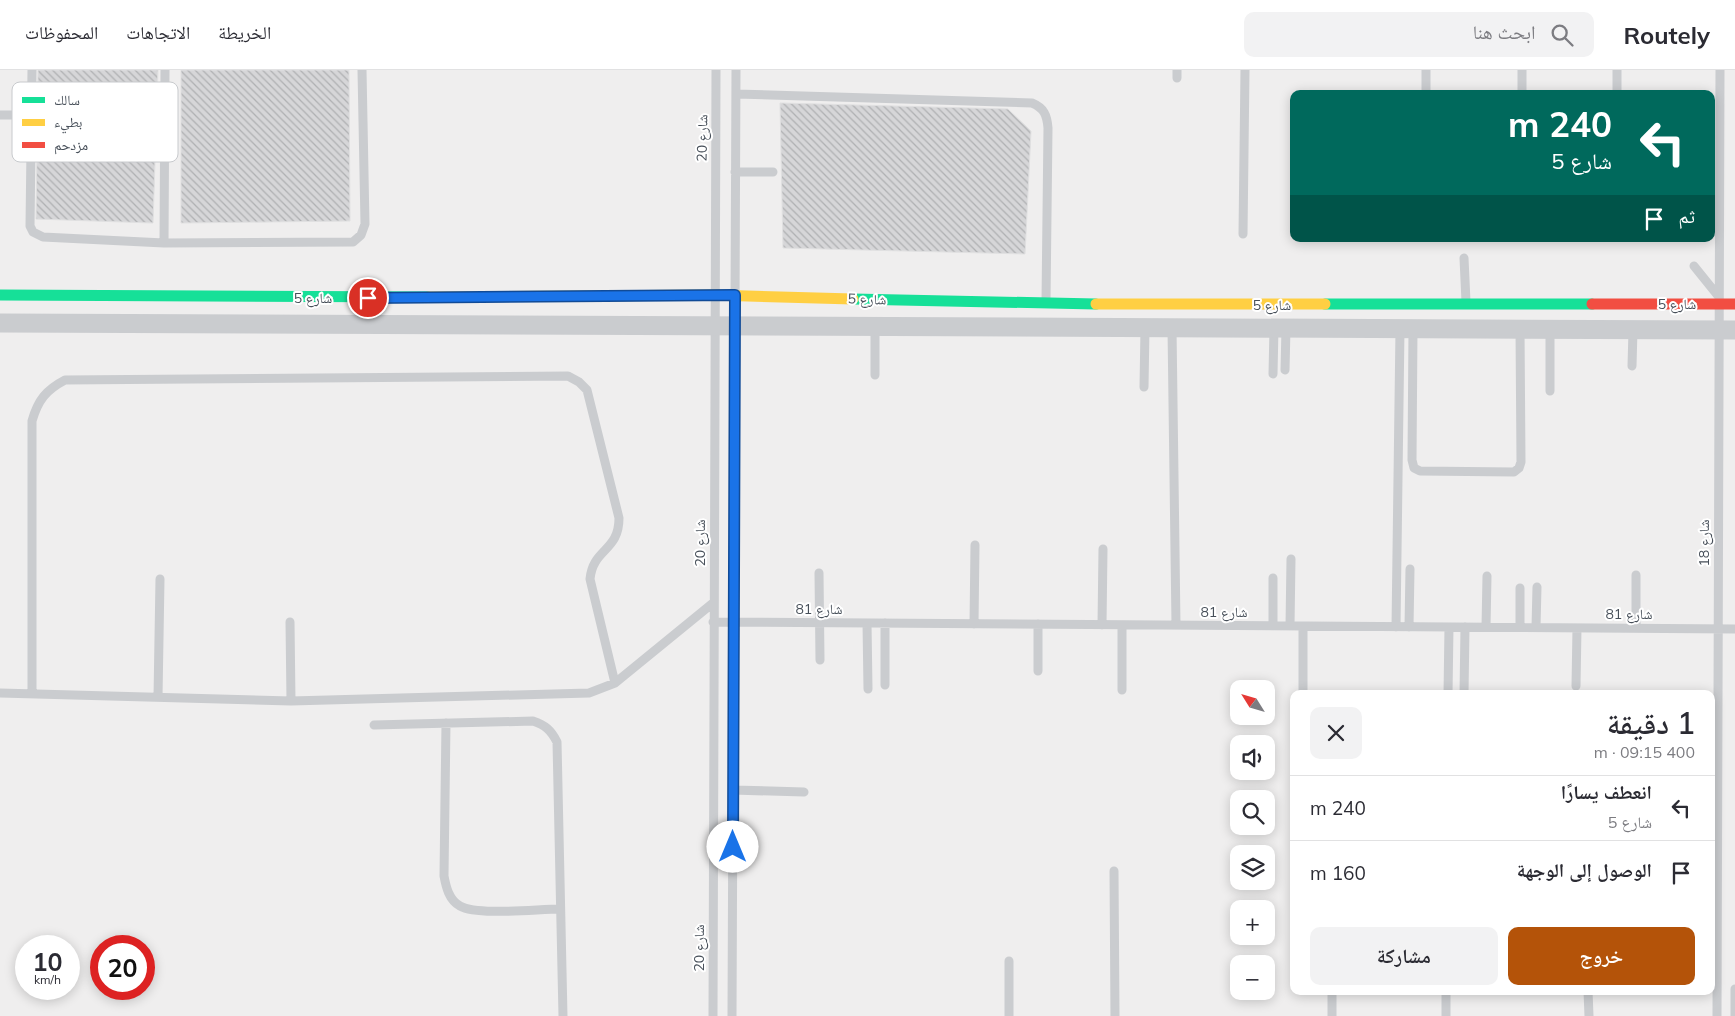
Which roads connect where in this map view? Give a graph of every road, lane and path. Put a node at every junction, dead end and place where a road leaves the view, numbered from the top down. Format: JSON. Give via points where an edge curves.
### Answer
{"nodes":[{"id":1,"x":362,"y":70,"type":"edge"},
{"id":2,"x":716,"y":70,"type":"edge"},
{"id":3,"x":736,"y":70,"type":"edge"},
{"id":4,"x":1245,"y":70,"type":"edge"},
{"id":5,"x":1426,"y":70,"type":"edge"},
{"id":6,"x":1522,"y":70,"type":"edge"},
{"id":7,"x":1617,"y":70,"type":"edge"},
{"id":8,"x":1720,"y":70,"type":"edge"},
{"id":9,"x":1426,"y":90,"type":"edge"},
{"id":10,"x":1522,"y":90,"type":"edge"},
{"id":11,"x":1617,"y":90,"type":"edge"},
{"id":12,"x":736,"y":94,"type":"junction"},
{"id":13,"x":31,"y":162,"type":"edge"},
{"id":14,"x":164,"y":162,"type":"edge"},
{"id":15,"x":735,"y":172,"type":"junction"},
{"id":16,"x":773,"y":172,"type":"dead end"},
{"id":17,"x":1715,"y":201,"type":"edge"},
{"id":18,"x":1243,"y":234,"type":"dead end"},
{"id":19,"x":164,"y":243,"type":"junction"},
{"id":20,"x":1464,"y":258,"type":"dead end"},
{"id":21,"x":1694,"y":266,"type":"dead end"},
{"id":22,"x":0,"y":295,"type":"edge"},
{"id":23,"x":714,"y":295,"type":"junction"},
{"id":24,"x":735,"y":295,"type":"junction"},
{"id":25,"x":1719,"y":300,"type":"junction"},
{"id":26,"x":1046,"y":304,"type":"junction"},
{"id":27,"x":1466,"y":304,"type":"junction"},
{"id":28,"x":1735,"y":304,"type":"edge"},
{"id":29,"x":1406,"y":305,"type":"junction"},
{"id":30,"x":0,"y":324,"type":"edge"},
{"id":31,"x":714,"y":326,"type":"junction"},
{"id":32,"x":735,"y":326,"type":"junction"},
{"id":33,"x":875,"y":327,"type":"junction"},
{"id":34,"x":1145,"y":328,"type":"junction"},
{"id":35,"x":1172,"y":328,"type":"junction"},
{"id":36,"x":1280,"y":328,"type":"junction"},
{"id":37,"x":1407,"y":329,"type":"junction"},
{"id":38,"x":1520,"y":329,"type":"junction"},
{"id":39,"x":1550,"y":329,"type":"junction"},
{"id":40,"x":1633,"y":330,"type":"junction"},
{"id":41,"x":1727,"y":330,"type":"edge"},
{"id":42,"x":1632,"y":366,"type":"dead end"},
{"id":43,"x":1285,"y":370,"type":"dead end"},
{"id":44,"x":1273,"y":374,"type":"dead end"},
{"id":45,"x":875,"y":375,"type":"dead end"},
{"id":46,"x":1144,"y":388,"type":"dead end"},
{"id":47,"x":1550,"y":391,"type":"dead end"},
{"id":48,"x":976,"y":545,"type":"dead end"},
{"id":49,"x":1103,"y":548,"type":"dead end"},
{"id":50,"x":1291,"y":559,"type":"dead end"},
{"id":51,"x":1410,"y":569,"type":"dead end"},
{"id":52,"x":820,"y":573,"type":"dead end"},
{"id":53,"x":1636,"y":575,"type":"dead end"},
{"id":54,"x":1487,"y":576,"type":"dead end"},
{"id":55,"x":1274,"y":578,"type":"dead end"},
{"id":56,"x":160,"y":579,"type":"dead end"},
{"id":57,"x":1537,"y":587,"type":"dead end"},
{"id":58,"x":1520,"y":588,"type":"dead end"},
{"id":59,"x":714,"y":603,"type":"junction"},
{"id":60,"x":290,"y":622,"type":"dead end"},
{"id":61,"x":714,"y":622,"type":"junction"},
{"id":62,"x":734,"y":622,"type":"junction"},
{"id":63,"x":820,"y":623,"type":"junction"},
{"id":64,"x":867,"y":623,"type":"junction"},
{"id":65,"x":885,"y":623,"type":"junction"},
{"id":66,"x":974,"y":624,"type":"junction"},
{"id":67,"x":1038,"y":624,"type":"junction"},
{"id":68,"x":1102,"y":625,"type":"junction"},
{"id":69,"x":1122,"y":625,"type":"junction"},
{"id":70,"x":1176,"y":625,"type":"junction"},
{"id":71,"x":1273,"y":626,"type":"junction"},
{"id":72,"x":1290,"y":626,"type":"junction"},
{"id":73,"x":1303,"y":626,"type":"junction"},
{"id":74,"x":1396,"y":626,"type":"junction"},
{"id":75,"x":1409,"y":627,"type":"junction"},
{"id":76,"x":1449,"y":627,"type":"junction"},
{"id":77,"x":1465,"y":627,"type":"junction"},
{"id":78,"x":1486,"y":627,"type":"junction"},
{"id":79,"x":1520,"y":627,"type":"junction"},
{"id":80,"x":1536,"y":627,"type":"junction"},
{"id":81,"x":1576,"y":628,"type":"junction"},
{"id":82,"x":1636,"y":628,"type":"junction"},
{"id":83,"x":1717,"y":628,"type":"junction"},
{"id":84,"x":1735,"y":628,"type":"edge"},
{"id":85,"x":820,"y":660,"type":"dead end"},
{"id":86,"x":1038,"y":670,"type":"dead end"},
{"id":87,"x":616,"y":683,"type":"junction"},
{"id":88,"x":885,"y":685,"type":"dead end"},
{"id":89,"x":1576,"y":686,"type":"dead end"},
{"id":90,"x":868,"y":689,"type":"dead end"},
{"id":91,"x":1122,"y":690,"type":"dead end"},
{"id":92,"x":1303,"y":690,"type":"edge"},
{"id":93,"x":1448,"y":690,"type":"edge"},
{"id":94,"x":1464,"y":690,"type":"edge"},
{"id":95,"x":0,"y":693,"type":"edge"},
{"id":96,"x":32,"y":694,"type":"junction"},
{"id":97,"x":158,"y":697,"type":"junction"},
{"id":98,"x":291,"y":701,"type":"junction"},
{"id":99,"x":446,"y":723,"type":"junction"},
{"id":100,"x":374,"y":725,"type":"dead end"},
{"id":101,"x":733,"y":790,"type":"junction"},
{"id":102,"x":804,"y":792,"type":"dead end"},
{"id":103,"x":1114,"y":871,"type":"dead end"},
{"id":104,"x":560,"y":908,"type":"junction"},
{"id":105,"x":1009,"y":960,"type":"dead end"},
{"id":106,"x":1735,"y":989,"type":"edge"},
{"id":107,"x":1332,"y":995,"type":"edge"},
{"id":108,"x":1446,"y":995,"type":"edge"},
{"id":109,"x":1588,"y":995,"type":"edge"},
{"id":110,"x":563,"y":1016,"type":"edge"},
{"id":111,"x":713,"y":1016,"type":"edge"},
{"id":112,"x":732,"y":1016,"type":"edge"},
{"id":113,"x":1009,"y":1016,"type":"edge"},
{"id":114,"x":1115,"y":1016,"type":"edge"},
{"id":115,"x":1332,"y":1016,"type":"edge"},
{"id":116,"x":1446,"y":1016,"type":"edge"},
{"id":117,"x":1589,"y":1016,"type":"edge"},
{"id":118,"x":1717,"y":1016,"type":"edge"},
{"id":119,"x":1735,"y":1016,"type":"edge"}],
"edges":[{"from":1,"to":19,"type":"lane","via":[[365,224],[358,239],[353,242]]},
{"from":2,"to":23,"type":"lane","name":"شارع 20"},
{"from":3,"to":12,"type":"lane"},
{"from":4,"to":18,"type":"lane"},
{"from":5,"to":9,"type":"lane"},
{"from":6,"to":10,"type":"lane"},
{"from":7,"to":11,"type":"lane"},
{"from":8,"to":17,"type":"lane","name":"شارع 18"},
{"from":12,"to":15,"type":"lane"},
{"from":12,"to":26,"type":"lane","via":[[1038,105],[1046,115],[1048,128]]},
{"from":13,"to":19,"type":"lane","via":[[32,232],[43,238]]},
{"from":14,"to":19,"type":"lane"},
{"from":15,"to":16,"type":"lane"},
{"from":15,"to":24,"type":"lane"},
{"from":17,"to":25,"type":"lane","name":"شارع 18"},
{"from":20,"to":27,"type":"lane"},
{"from":21,"to":25,"type":"lane"},
{"from":22,"to":23,"type":"street","name":"شارع 5","via":[[290,298]]},
{"from":23,"to":24,"type":"street","name":"شارع 5"},
{"from":23,"to":31,"type":"lane","name":"شارع 20"},
{"from":24,"to":26,"type":"street","name":"شارع 5"},
{"from":24,"to":32,"type":"lane"},
{"from":25,"to":27,"type":"street","name":"شارع 5"},
{"from":25,"to":28,"type":"street","name":"شارع 5"},
{"from":25,"to":41,"type":"lane","name":"شارع 18"},
{"from":26,"to":29,"type":"street","name":"شارع 5"},
{"from":27,"to":29,"type":"street","name":"شارع 5"},
{"from":29,"to":37,"type":"street"},
{"from":30,"to":31,"type":"street","name":"شارع 5"},
{"from":31,"to":32,"type":"street","name":"شارع 5"},
{"from":31,"to":59,"type":"lane","name":"شارع 20"},
{"from":32,"to":33,"type":"street","name":"شارع 5"},
{"from":32,"to":62,"type":"lane"},
{"from":33,"to":34,"type":"street","name":"شارع 5"},
{"from":33,"to":45,"type":"lane"},
{"from":34,"to":35,"type":"street","name":"شارع 5"},
{"from":34,"to":46,"type":"lane"},
{"from":35,"to":36,"type":"street","name":"شارع 5"},
{"from":35,"to":70,"type":"lane"},
{"from":36,"to":37,"type":"street","name":"شارع 5"},
{"from":36,"to":43,"type":"lane"},
{"from":36,"to":44,"type":"lane"},
{"from":37,"to":38,"type":"street","name":"شارع 5"},
{"from":37,"to":38,"type":"lane","via":[[1414,468],[1448,472],[1514,472],[1519,468]]},
{"from":37,"to":74,"type":"lane"},
{"from":38,"to":39,"type":"street","name":"شارع 5"},
{"from":39,"to":40,"type":"street","name":"شارع 5"},
{"from":39,"to":47,"type":"lane"},
{"from":40,"to":41,"type":"street","name":"شارع 5"},
{"from":40,"to":42,"type":"lane"},
{"from":41,"to":83,"type":"lane","name":"شارع 18"},
{"from":48,"to":66,"type":"lane"},
{"from":49,"to":68,"type":"lane"},
{"from":50,"to":72,"type":"lane"},
{"from":51,"to":75,"type":"lane"},
{"from":52,"to":63,"type":"lane"},
{"from":53,"to":82,"type":"lane"},
{"from":54,"to":78,"type":"lane"},
{"from":55,"to":71,"type":"lane"},
{"from":56,"to":97,"type":"lane"},
{"from":57,"to":80,"type":"lane"},
{"from":58,"to":79,"type":"lane"},
{"from":59,"to":61,"type":"lane","name":"شارع 20"},
{"from":59,"to":87,"type":"lane"},
{"from":60,"to":98,"type":"lane"},
{"from":61,"to":62,"type":"lane","name":"شارع 81"},
{"from":61,"to":111,"type":"lane","name":"شارع 20"},
{"from":62,"to":63,"type":"lane","name":"شارع 81"},
{"from":62,"to":101,"type":"lane"},
{"from":63,"to":64,"type":"lane","name":"شارع 81"},
{"from":63,"to":85,"type":"lane"},
{"from":64,"to":65,"type":"lane","name":"شارع 81"},
{"from":64,"to":90,"type":"lane"},
{"from":65,"to":66,"type":"lane","name":"شارع 81"},
{"from":65,"to":88,"type":"lane"},
{"from":66,"to":67,"type":"lane","name":"شارع 81"},
{"from":67,"to":68,"type":"lane","name":"شارع 81"},
{"from":67,"to":86,"type":"lane"},
{"from":68,"to":69,"type":"lane","name":"شارع 81"},
{"from":69,"to":70,"type":"lane","name":"شارع 81"},
{"from":69,"to":91,"type":"lane"},
{"from":70,"to":71,"type":"lane","name":"شارع 81"},
{"from":71,"to":72,"type":"lane","name":"شارع 81"},
{"from":72,"to":73,"type":"lane","name":"شارع 81"},
{"from":73,"to":74,"type":"lane","name":"شارع 81"},
{"from":73,"to":92,"type":"lane"},
{"from":74,"to":75,"type":"lane","name":"شارع 81"},
{"from":75,"to":76,"type":"lane","name":"شارع 81"},
{"from":76,"to":77,"type":"lane","name":"شارع 81"},
{"from":76,"to":93,"type":"lane"},
{"from":77,"to":78,"type":"lane","name":"شارع 81"},
{"from":77,"to":94,"type":"lane"},
{"from":78,"to":79,"type":"lane","name":"شارع 81"},
{"from":79,"to":80,"type":"lane","name":"شارع 81"},
{"from":80,"to":81,"type":"lane","name":"شارع 81"},
{"from":81,"to":82,"type":"lane","name":"شارع 81"},
{"from":81,"to":89,"type":"lane"},
{"from":82,"to":83,"type":"lane","name":"شارع 81"},
{"from":83,"to":84,"type":"lane","name":"شارع 81"},
{"from":83,"to":118,"type":"lane","name":"شارع 18"},
{"from":87,"to":96,"type":"lane","via":[[590,579],[596,558],[614,542],[619,518],[587,390],[579,382],[568,376],[65,380],[49,389],[37,403],[32,421]]},
{"from":87,"to":98,"type":"lane","via":[[589,693]]},
{"from":95,"to":96,"type":"lane"},
{"from":96,"to":97,"type":"lane"},
{"from":97,"to":98,"type":"lane"},
{"from":99,"to":100,"type":"lane"},
{"from":99,"to":104,"type":"lane","via":[[533,721],[552,732],[557,742]]},
{"from":99,"to":104,"type":"lane","via":[[444,876],[448,893],[459,905],[475,910]]},
{"from":101,"to":102,"type":"lane"},
{"from":101,"to":112,"type":"lane"},
{"from":103,"to":114,"type":"lane"},
{"from":104,"to":110,"type":"lane"},
{"from":105,"to":113,"type":"lane"},
{"from":106,"to":119,"type":"lane"},
{"from":107,"to":115,"type":"lane"},
{"from":108,"to":116,"type":"lane"},
{"from":109,"to":117,"type":"lane"}]}
